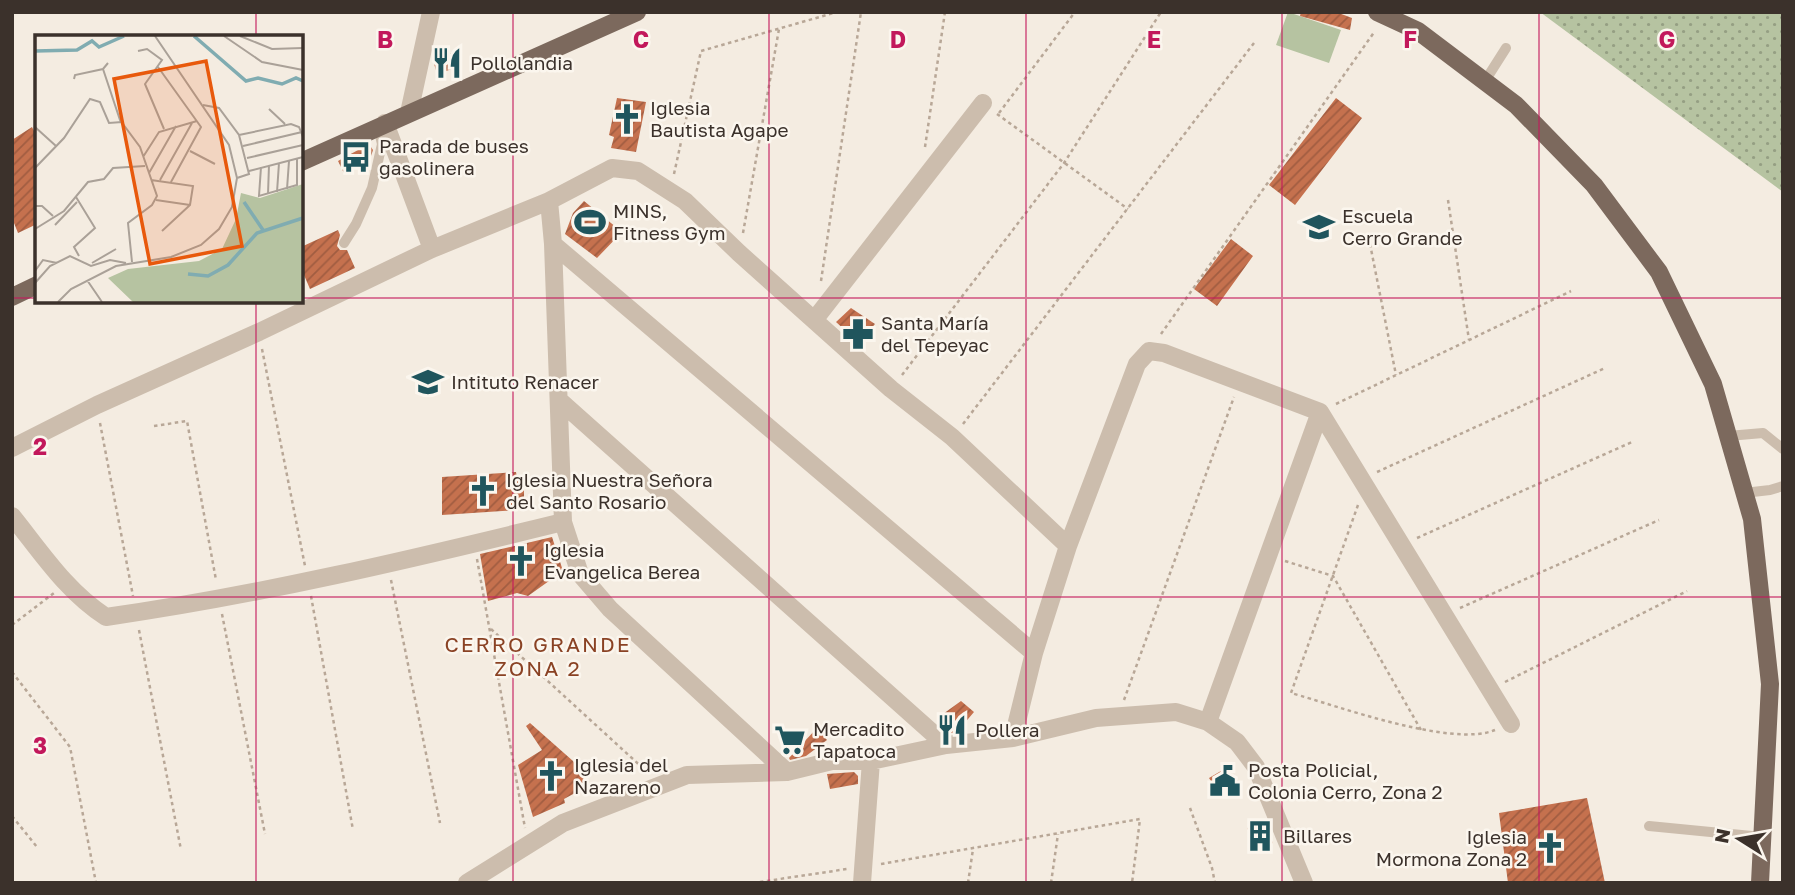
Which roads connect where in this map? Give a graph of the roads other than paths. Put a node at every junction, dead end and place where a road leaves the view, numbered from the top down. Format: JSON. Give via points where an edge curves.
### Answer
{"nodes":[{"id":1,"x":431,"y":12,"type":"edge"},
{"id":2,"x":637,"y":12,"type":"edge"},
{"id":3,"x":1381,"y":14,"type":"edge"},
{"id":4,"x":1506,"y":48,"type":"dead end"},
{"id":5,"x":1485,"y":82,"type":"junction"},
{"id":6,"x":983,"y":103,"type":"road end"},
{"id":7,"x":409,"y":113,"type":"junction"},
{"id":8,"x":382,"y":125,"type":"junction"},
{"id":9,"x":303,"y":161,"type":"edge"},
{"id":10,"x":549,"y":201,"type":"junction"},
{"id":11,"x":344,"y":243,"type":"dead end"},
{"id":12,"x":553,"y":244,"type":"junction"},
{"id":13,"x":432,"y":249,"type":"junction"},
{"id":14,"x":35,"y":286,"type":"edge"},
{"id":15,"x":12,"y":297,"type":"edge"},
{"id":16,"x":815,"y":319,"type":"junction"},
{"id":17,"x":560,"y":401,"type":"junction"},
{"id":18,"x":1320,"y":412,"type":"junction"},
{"id":19,"x":1728,"y":436,"type":"junction"},
{"id":20,"x":12,"y":448,"type":"edge"},
{"id":21,"x":1783,"y":449,"type":"edge"},
{"id":22,"x":1783,"y":486,"type":"edge"},
{"id":23,"x":1744,"y":493,"type":"junction"},
{"id":24,"x":12,"y":516,"type":"edge"},
{"id":25,"x":563,"y":522,"type":"junction"},
{"id":26,"x":1068,"y":546,"type":"junction"},
{"id":27,"x":1034,"y":653,"type":"junction"},
{"id":28,"x":1209,"y":722,"type":"junction"},
{"id":29,"x":1511,"y":724,"type":"road end"},
{"id":30,"x":1013,"y":738,"type":"junction"},
{"id":31,"x":946,"y":745,"type":"junction"},
{"id":32,"x":871,"y":761,"type":"junction"},
{"id":33,"x":786,"y":772,"type":"junction"},
{"id":34,"x":1649,"y":826,"type":"dead end"},
{"id":35,"x":1762,"y":837,"type":"junction"},
{"id":36,"x":862,"y":875,"type":"edge"},
{"id":37,"x":467,"y":883,"type":"edge"},
{"id":38,"x":1304,"y":883,"type":"edge"},
{"id":39,"x":1760,"y":883,"type":"edge"}],
"edges":[{"from":1,"to":7,"type":"street"},
{"from":2,"to":7,"type":"main road"},
{"from":3,"to":5,"type":"main road","via":[[1419,31]]},
{"from":4,"to":5,"type":"lane"},
{"from":5,"to":19,"type":"main road","via":[[1516,105],[1594,185],[1659,272],[1713,384]]},
{"from":6,"to":16,"type":"street"},
{"from":7,"to":8,"type":"main road"},
{"from":8,"to":9,"type":"main road"},
{"from":8,"to":11,"type":"lane","via":[[372,188]]},
{"from":8,"to":13,"type":"street"},
{"from":10,"to":12,"type":"street"},
{"from":10,"to":13,"type":"street"},
{"from":10,"to":16,"type":"street","via":[[612,168],[638,171],[685,201]]},
{"from":12,"to":17,"type":"street"},
{"from":12,"to":27,"type":"street"},
{"from":13,"to":20,"type":"street"},
{"from":14,"to":15,"type":"main road"},
{"from":16,"to":26,"type":"street"},
{"from":17,"to":25,"type":"street"},
{"from":17,"to":31,"type":"street"},
{"from":18,"to":26,"type":"street","via":[[1149,351],[1137,364]]},
{"from":18,"to":28,"type":"street"},
{"from":18,"to":29,"type":"street"},
{"from":19,"to":21,"type":"lane","via":[[1763,433]]},
{"from":19,"to":23,"type":"main road"},
{"from":22,"to":23,"type":"lane"},
{"from":23,"to":35,"type":"main road","via":[[1752,519],[1770,684]]},
{"from":24,"to":25,"type":"street","via":[[65,584],[106,617],[219,599]]},
{"from":25,"to":33,"type":"street","via":[[580,574],[610,609]]},
{"from":26,"to":27,"type":"street"},
{"from":27,"to":30,"type":"street"},
{"from":28,"to":30,"type":"street","via":[[1176,712],[1119,716]]},
{"from":28,"to":38,"type":"street","via":[[1237,742],[1256,767]]},
{"from":30,"to":31,"type":"street"},
{"from":31,"to":32,"type":"street"},
{"from":32,"to":33,"type":"street","via":[[832,761]]},
{"from":32,"to":36,"type":"street"},
{"from":33,"to":37,"type":"street","via":[[687,775],[563,823]]},
{"from":34,"to":35,"type":"lane"},
{"from":35,"to":39,"type":"main road"}]}
